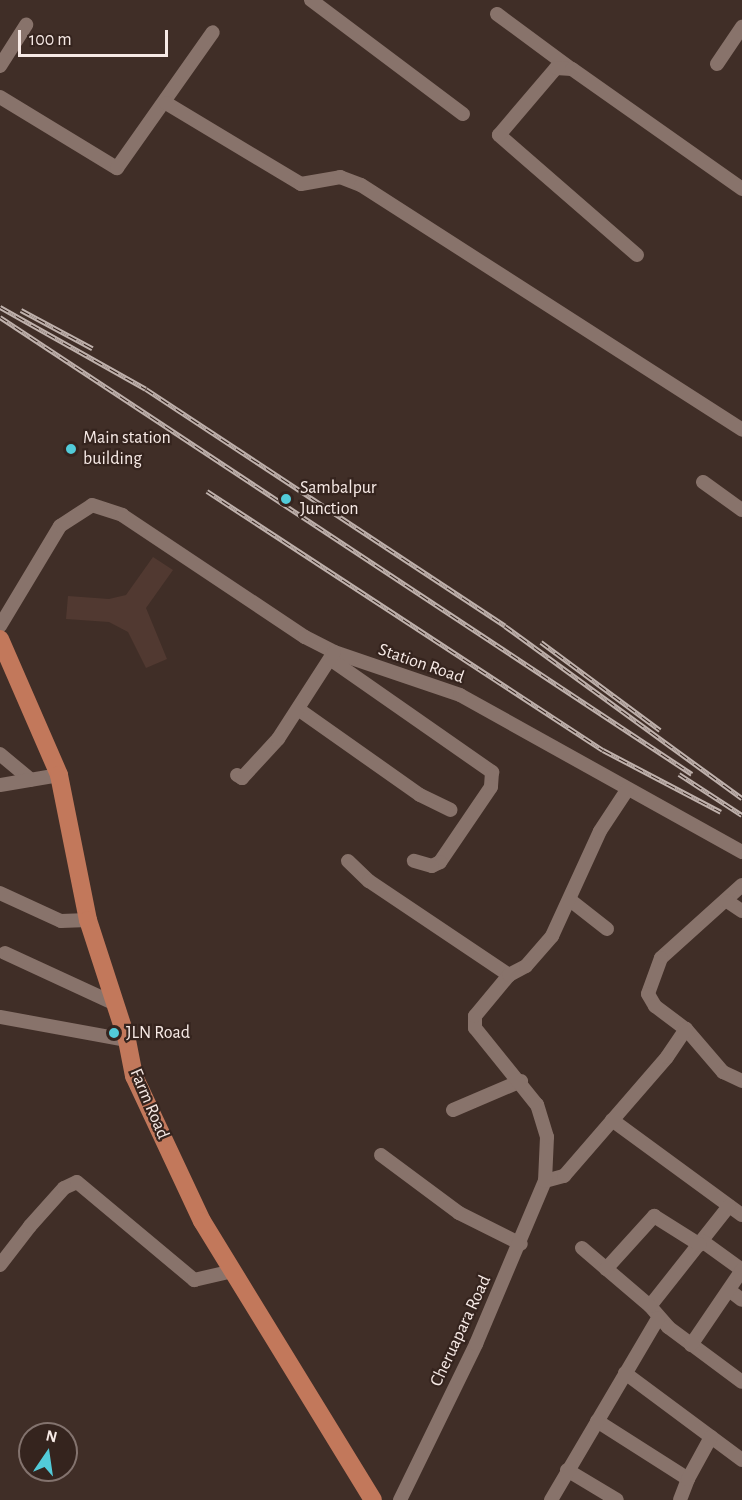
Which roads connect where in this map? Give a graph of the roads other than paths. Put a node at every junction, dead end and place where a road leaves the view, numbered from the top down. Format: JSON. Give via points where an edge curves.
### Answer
{"nodes":[{"id":1,"x":311,"y":0,"type":"edge"},
{"id":2,"x":497,"y":14,"type":"dead end"},
{"id":3,"x":26,"y":25,"type":"dead end"},
{"id":4,"x":742,"y":27,"type":"edge"},
{"id":5,"x":213,"y":32,"type":"dead end"},
{"id":6,"x":717,"y":64,"type":"dead end"},
{"id":7,"x":0,"y":66,"type":"edge"},
{"id":8,"x":572,"y":69,"type":"junction"},
{"id":9,"x":0,"y":97,"type":"edge"},
{"id":10,"x":166,"y":103,"type":"junction"},
{"id":11,"x":463,"y":114,"type":"dead end"},
{"id":12,"x":742,"y":189,"type":"edge"},
{"id":13,"x":637,"y":255,"type":"dead end"},
{"id":14,"x":742,"y":430,"type":"edge"},
{"id":15,"x":702,"y":482,"type":"dead end"},
{"id":16,"x":742,"y":510,"type":"edge"},
{"id":17,"x":0,"y":626,"type":"edge"},
{"id":18,"x":0,"y":639,"type":"edge"},
{"id":19,"x":332,"y":656,"type":"junction"},
{"id":20,"x":298,"y":709,"type":"junction"},
{"id":21,"x":0,"y":754,"type":"edge"},
{"id":22,"x":58,"y":775,"type":"junction"},
{"id":23,"x":237,"y":775,"type":"dead end"},
{"id":24,"x":32,"y":780,"type":"junction"},
{"id":25,"x":0,"y":785,"type":"edge"},
{"id":26,"x":627,"y":790,"type":"junction"},
{"id":27,"x":451,"y":810,"type":"dead end"},
{"id":28,"x":742,"y":852,"type":"edge"},
{"id":29,"x":348,"y":861,"type":"dead end"},
{"id":30,"x":414,"y":861,"type":"dead end"},
{"id":31,"x":742,"y":885,"type":"edge"},
{"id":32,"x":0,"y":893,"type":"edge"},
{"id":33,"x":570,"y":900,"type":"junction"},
{"id":34,"x":727,"y":901,"type":"junction"},
{"id":35,"x":742,"y":911,"type":"edge"},
{"id":36,"x":88,"y":920,"type":"junction"},
{"id":37,"x":607,"y":928,"type":"dead end"},
{"id":38,"x":5,"y":953,"type":"dead end"},
{"id":39,"x":509,"y":975,"type":"junction"},
{"id":40,"x":113,"y":1003,"type":"junction"},
{"id":41,"x":0,"y":1017,"type":"edge"},
{"id":42,"x":686,"y":1029,"type":"junction"},
{"id":43,"x":127,"y":1040,"type":"junction"},
{"id":44,"x":521,"y":1081,"type":"junction"},
{"id":45,"x":742,"y":1081,"type":"edge"},
{"id":46,"x":453,"y":1110,"type":"dead end"},
{"id":47,"x":612,"y":1120,"type":"junction"},
{"id":48,"x":381,"y":1155,"type":"dead end"},
{"id":49,"x":545,"y":1181,"type":"junction"},
{"id":50,"x":729,"y":1206,"type":"junction"},
{"id":51,"x":742,"y":1215,"type":"edge"},
{"id":52,"x":701,"y":1243,"type":"junction"},
{"id":53,"x":521,"y":1244,"type":"junction"},
{"id":54,"x":582,"y":1248,"type":"dead end"},
{"id":55,"x":0,"y":1265,"type":"edge"},
{"id":56,"x":606,"y":1269,"type":"junction"},
{"id":57,"x":742,"y":1270,"type":"edge"},
{"id":58,"x":233,"y":1271,"type":"junction"},
{"id":59,"x":729,"y":1290,"type":"junction"},
{"id":60,"x":742,"y":1300,"type":"edge"},
{"id":61,"x":650,"y":1306,"type":"junction"},
{"id":62,"x":658,"y":1318,"type":"junction"},
{"id":63,"x":691,"y":1344,"type":"junction"},
{"id":64,"x":625,"y":1373,"type":"junction"},
{"id":65,"x":742,"y":1382,"type":"edge"},
{"id":66,"x":597,"y":1420,"type":"junction"},
{"id":67,"x":711,"y":1437,"type":"junction"},
{"id":68,"x":742,"y":1460,"type":"edge"},
{"id":69,"x":567,"y":1470,"type":"junction"},
{"id":70,"x":688,"y":1479,"type":"junction"},
{"id":71,"x":373,"y":1500,"type":"edge"},
{"id":72,"x":400,"y":1500,"type":"edge"},
{"id":73,"x":551,"y":1500,"type":"edge"},
{"id":74,"x":616,"y":1500,"type":"edge"},
{"id":75,"x":680,"y":1500,"type":"edge"}],
"edges":[{"from":1,"to":11,"type":"street"},
{"from":2,"to":8,"type":"street"},
{"from":3,"to":7,"type":"street"},
{"from":4,"to":6,"type":"street"},
{"from":5,"to":10,"type":"street"},
{"from":8,"to":12,"type":"street"},
{"from":8,"to":13,"type":"street","via":[[556,68],[499,135]]},
{"from":9,"to":10,"type":"street","via":[[117,168]]},
{"from":10,"to":14,"type":"street","via":[[301,184],[340,177],[361,185]]},
{"from":15,"to":16,"type":"street"},
{"from":17,"to":19,"type":"street","name":"Station Road","via":[[60,526],[92,505],[122,516]]},
{"from":18,"to":22,"type":"main road","name":"Farm Road"},
{"from":19,"to":20,"type":"street"},
{"from":19,"to":26,"type":"street","name":"Station Road","via":[[460,695]]},
{"from":19,"to":30,"type":"street","via":[[492,772],[491,787],[440,862],[432,866]]},
{"from":20,"to":23,"type":"street","via":[[278,739],[242,778]]},
{"from":20,"to":27,"type":"street","via":[[420,795]]},
{"from":21,"to":24,"type":"street"},
{"from":22,"to":24,"type":"street"},
{"from":22,"to":36,"type":"main road","name":"Farm Road"},
{"from":24,"to":25,"type":"street"},
{"from":26,"to":28,"type":"street","name":"Station Road"},
{"from":26,"to":33,"type":"street","name":"Cheruapara Road","via":[[600,831]]},
{"from":29,"to":39,"type":"street","via":[[369,881]]},
{"from":31,"to":34,"type":"street"},
{"from":32,"to":36,"type":"street","via":[[61,921]]},
{"from":33,"to":37,"type":"street"},
{"from":33,"to":39,"type":"street","name":"Cheruapara Road","via":[[544,947]]},
{"from":34,"to":35,"type":"street"},
{"from":34,"to":42,"type":"street","via":[[706,913],[676,941],[661,958],[648,985],[655,1006]]},
{"from":36,"to":40,"type":"main road","name":"Farm Road"},
{"from":38,"to":40,"type":"street"},
{"from":39,"to":44,"type":"street","name":"Cheruapara Road","via":[[475,1016],[475,1028]]},
{"from":40,"to":43,"type":"main road","name":"Farm Road"},
{"from":41,"to":43,"type":"street"},
{"from":42,"to":45,"type":"street","via":[[723,1072]]},
{"from":42,"to":47,"type":"street"},
{"from":43,"to":58,"type":"main road","name":"Farm Road","via":[[134,1076],[202,1221]]},
{"from":44,"to":46,"type":"street"},
{"from":44,"to":49,"type":"street","name":"Cheruapara Road","via":[[537,1105],[548,1137]]},
{"from":47,"to":49,"type":"street","via":[[564,1176]]},
{"from":47,"to":50,"type":"street"},
{"from":48,"to":53,"type":"street","via":[[459,1213]]},
{"from":49,"to":53,"type":"street","name":"Cheruapara Road"},
{"from":50,"to":51,"type":"street"},
{"from":50,"to":52,"type":"street"},
{"from":52,"to":56,"type":"street","via":[[654,1216]]},
{"from":52,"to":57,"type":"street"},
{"from":52,"to":61,"type":"street","via":[[677,1267]]},
{"from":53,"to":72,"type":"street","name":"Cheruapara Road"},
{"from":54,"to":56,"type":"street"},
{"from":55,"to":58,"type":"street","via":[[64,1188],[77,1182],[194,1280]]},
{"from":56,"to":61,"type":"street"},
{"from":57,"to":59,"type":"street"},
{"from":58,"to":71,"type":"main road","name":"Farm Road"},
{"from":59,"to":60,"type":"street"},
{"from":59,"to":63,"type":"street"},
{"from":61,"to":62,"type":"street"},
{"from":62,"to":63,"type":"street"},
{"from":62,"to":64,"type":"street"},
{"from":63,"to":65,"type":"street"},
{"from":64,"to":66,"type":"street"},
{"from":64,"to":67,"type":"street"},
{"from":66,"to":69,"type":"street"},
{"from":66,"to":70,"type":"street"},
{"from":67,"to":68,"type":"street"},
{"from":67,"to":70,"type":"street"},
{"from":69,"to":73,"type":"street"},
{"from":69,"to":74,"type":"street"},
{"from":70,"to":75,"type":"street"}]}
